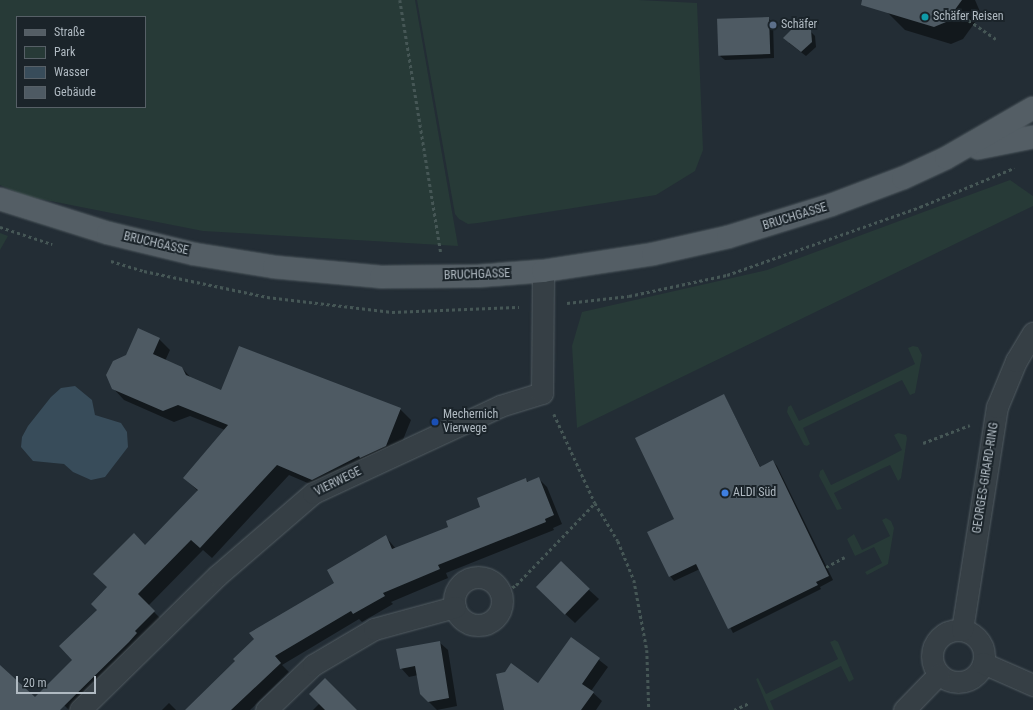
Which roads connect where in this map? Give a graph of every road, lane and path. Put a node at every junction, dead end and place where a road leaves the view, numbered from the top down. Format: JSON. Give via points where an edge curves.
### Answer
{"nodes":[{"id":1,"x":400,"y":0,"type":"edge"},
{"id":2,"x":954,"y":10,"type":"dead end"},
{"id":3,"x":996,"y":39,"type":"dead end"},
{"id":4,"x":1033,"y":108,"type":"edge"},
{"id":5,"x":1033,"y":137,"type":"edge"},
{"id":6,"x":946,"y":158,"type":"junction"},
{"id":7,"x":1019,"y":166,"type":"dead end"},
{"id":8,"x":0,"y":199,"type":"edge"},
{"id":9,"x":543,"y":272,"type":"junction"},
{"id":10,"x":441,"y":277,"type":"junction"},
{"id":11,"x":594,"y":300,"type":"dead end"},
{"id":12,"x":1033,"y":333,"type":"edge"},
{"id":13,"x":542,"y":393,"type":"junction"},
{"id":14,"x":996,"y":415,"type":"junction"},
{"id":15,"x":923,"y":442,"type":"dead end"},
{"id":16,"x":595,"y":504,"type":"junction"},
{"id":17,"x":845,"y":557,"type":"dead end"},
{"id":18,"x":826,"y":567,"type":"dead end"},
{"id":19,"x":502,"y":594,"type":"junction"},
{"id":20,"x":454,"y":607,"type":"junction"},
{"id":21,"x":962,"y":630,"type":"junction"},
{"id":22,"x":983,"y":663,"type":"junction"},
{"id":23,"x":939,"y":674,"type":"junction"},
{"id":24,"x":1033,"y":685,"type":"edge"},
{"id":25,"x":750,"y":703,"type":"dead end"},
{"id":26,"x":80,"y":710,"type":"edge"},
{"id":27,"x":266,"y":710,"type":"edge"},
{"id":28,"x":649,"y":710,"type":"edge"},
{"id":29,"x":734,"y":710,"type":"edge"},
{"id":30,"x":904,"y":710,"type":"edge"}],
"edges":[{"from":1,"to":10,"type":"path","via":[[440,242]]},
{"from":2,"to":3,"type":"path"},
{"from":4,"to":6,"type":"main road","name":"BRUCHGASSE"},
{"from":5,"to":6,"type":"main road","name":"BRUCHGASSE","via":[[1000,142]]},
{"from":6,"to":9,"type":"main road","name":"BRUCHGASSE","via":[[875,190],[735,235],[653,254]]},
{"from":7,"to":11,"type":"path","via":[[920,207],[727,275],[629,296]]},
{"from":8,"to":10,"type":"main road","name":"BRUCHGASSE","via":[[108,233],[236,262],[346,274]]},
{"from":9,"to":10,"type":"main road","name":"BRUCHGASSE"},
{"from":9,"to":13,"type":"street"},
{"from":12,"to":14,"type":"street","name":"GEORGES-GIRARD-RING","via":[[1016,361]]},
{"from":13,"to":16,"type":"path","via":[[560,425]]},
{"from":13,"to":26,"type":"street","name":"VIERWEGE","via":[[500,406],[313,493],[218,575]]},
{"from":14,"to":15,"type":"path"},
{"from":14,"to":21,"type":"street","name":"GEORGES-GIRARD-RING"},
{"from":16,"to":19,"type":"path","via":[[521,580]]},
{"from":16,"to":28,"type":"path","via":[[618,540],[634,580],[646,650]]},
{"from":17,"to":18,"type":"path"},
{"from":19,"to":20,"type":"street","via":[[495,583],[482,577],[468,579],[457,589]]},
{"from":19,"to":20,"type":"street","via":[[502,609],[493,621],[482,626],[471,625],[458,616]]},
{"from":20,"to":27,"type":"street","via":[[374,629],[313,665]]},
{"from":21,"to":22,"type":"street","via":[[979,640],[983,648]]},
{"from":21,"to":23,"type":"street","via":[[943,634],[936,642],[932,660]]},
{"from":22,"to":23,"type":"street","via":[[976,676],[968,681],[949,682]]},
{"from":22,"to":24,"type":"street"},
{"from":23,"to":30,"type":"street"},
{"from":25,"to":29,"type":"path"}]}
